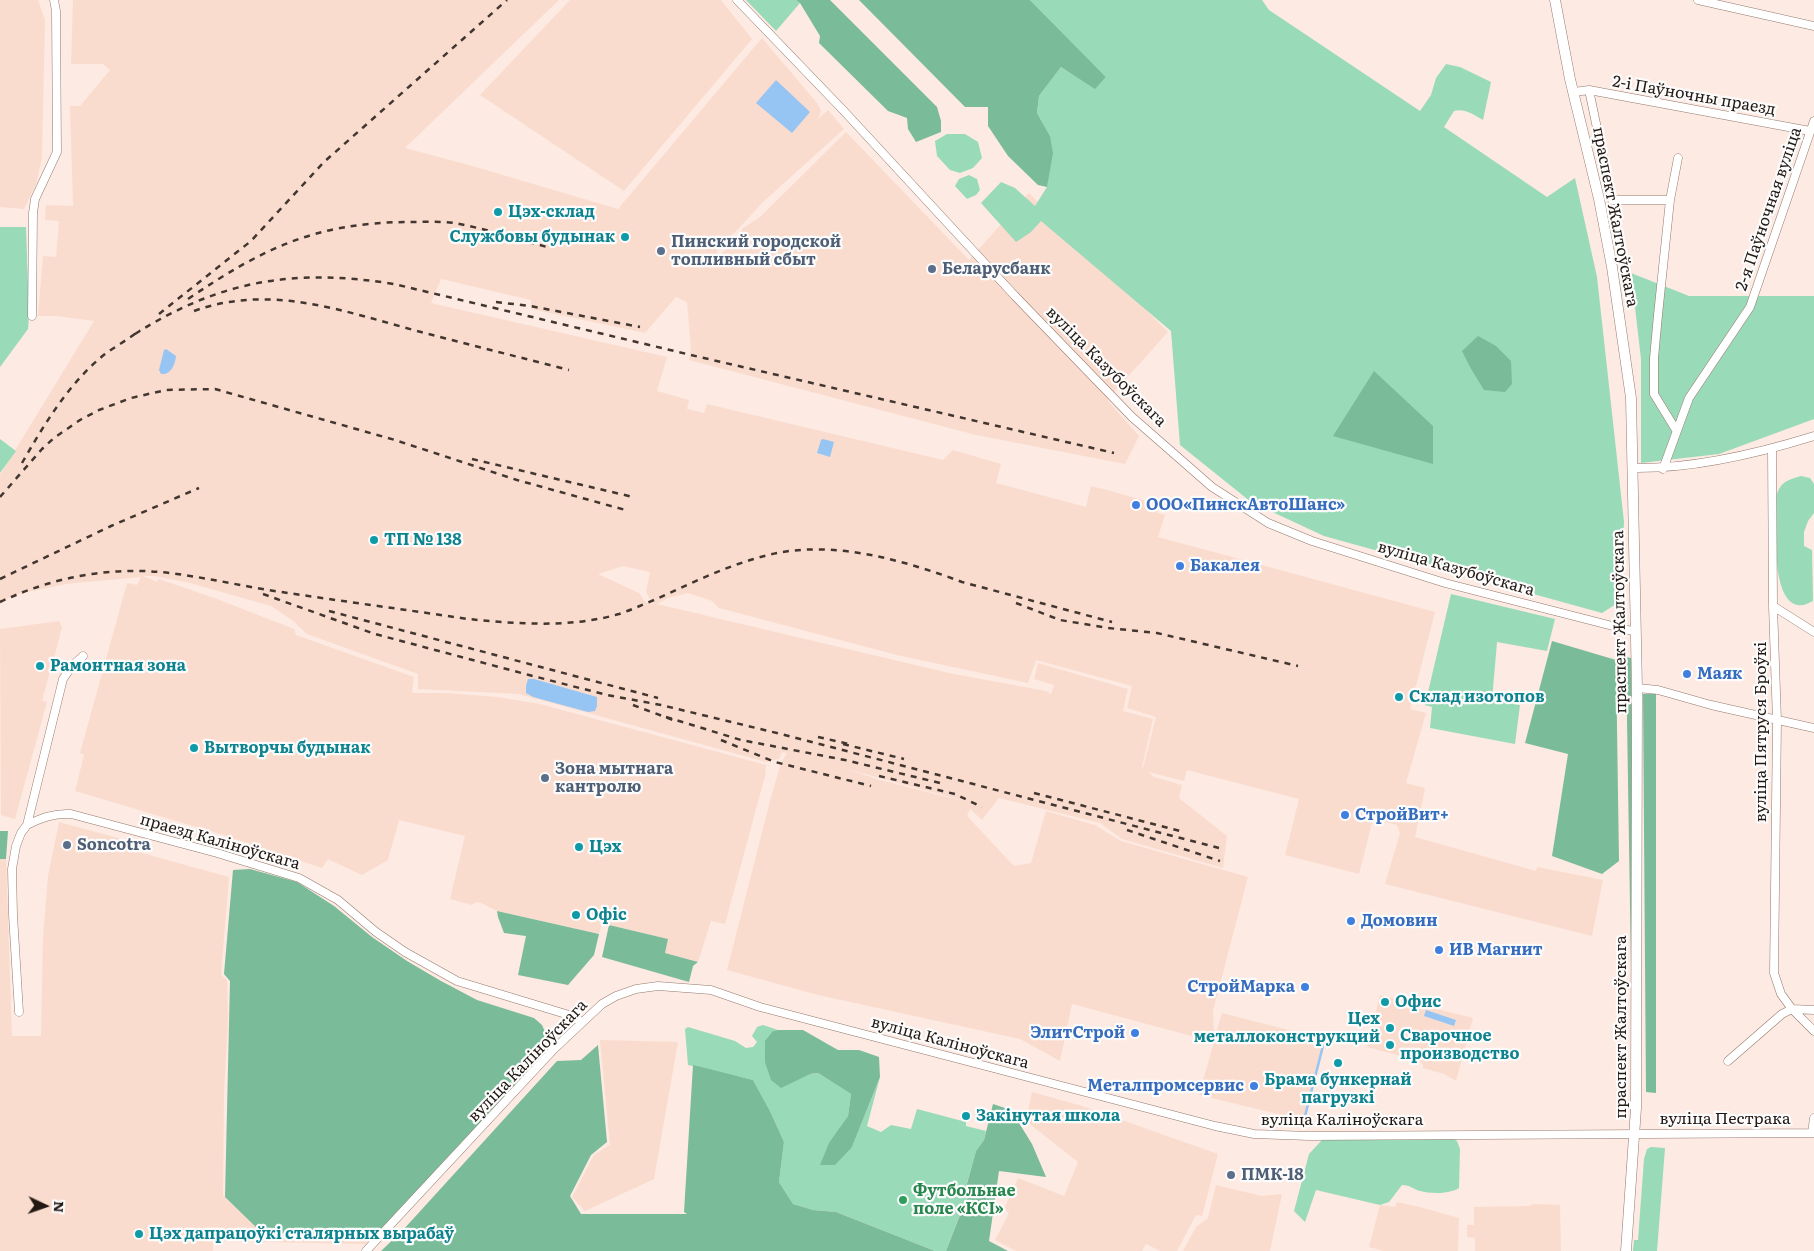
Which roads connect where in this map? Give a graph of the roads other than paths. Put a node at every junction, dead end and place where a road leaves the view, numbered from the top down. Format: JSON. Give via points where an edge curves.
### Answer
{"nodes":[{"id":1,"x":54,"y":0,"type":"edge"},
{"id":2,"x":737,"y":0,"type":"edge"},
{"id":3,"x":1555,"y":0,"type":"edge"},
{"id":4,"x":1698,"y":0,"type":"edge"},
{"id":5,"x":1814,"y":26,"type":"edge"},
{"id":6,"x":1589,"y":90,"type":"junction"},
{"id":7,"x":1574,"y":92,"type":"junction"},
{"id":8,"x":1814,"y":121,"type":"edge"},
{"id":9,"x":1810,"y":131,"type":"junction"},
{"id":10,"x":1678,"y":158,"type":"dead end"},
{"id":11,"x":1670,"y":200,"type":"junction"},
{"id":12,"x":32,"y":316,"type":"dead end"},
{"id":13,"x":1676,"y":430,"type":"junction"},
{"id":14,"x":1814,"y":436,"type":"edge"},
{"id":15,"x":1772,"y":449,"type":"junction"},
{"id":16,"x":1632,"y":468,"type":"junction"},
{"id":17,"x":1663,"y":468,"type":"junction"},
{"id":18,"x":1773,"y":606,"type":"junction"},
{"id":19,"x":1636,"y":632,"type":"junction"},
{"id":20,"x":1814,"y":632,"type":"edge"},
{"id":21,"x":83,"y":656,"type":"dead end"},
{"id":22,"x":1637,"y":688,"type":"junction"},
{"id":23,"x":1777,"y":721,"type":"junction"},
{"id":24,"x":1814,"y":728,"type":"edge"},
{"id":25,"x":26,"y":825,"type":"junction"},
{"id":26,"x":1792,"y":1009,"type":"junction"},
{"id":27,"x":1814,"y":1010,"type":"edge"},
{"id":28,"x":20,"y":1012,"type":"dead end"},
{"id":29,"x":582,"y":1022,"type":"junction"},
{"id":30,"x":1814,"y":1031,"type":"edge"},
{"id":31,"x":1728,"y":1061,"type":"dead end"},
{"id":32,"x":1814,"y":1118,"type":"edge"},
{"id":33,"x":1636,"y":1133,"type":"junction"},
{"id":34,"x":1813,"y":1133,"type":"edge"},
{"id":35,"x":366,"y":1251,"type":"edge"},
{"id":36,"x":1626,"y":1251,"type":"edge"}],
"edges":[{"from":1,"to":12,"type":"street","via":[[57,152],[35,199]]},
{"from":2,"to":19,"type":"street","name":"вуліца Казубоўскага","via":[[1125,410],[1212,487],[1268,523],[1312,541],[1445,584]]},
{"from":3,"to":7,"type":"main road","name":"праспект Жалтоўскага"},
{"from":4,"to":5,"type":"street"},
{"from":6,"to":7,"type":"street","name":"2-і Паўночны праезд"},
{"from":6,"to":9,"type":"street","name":"2-і Паўночны праезд"},
{"from":6,"to":11,"type":"street","via":[[1612,200]]},
{"from":7,"to":16,"type":"main road","name":"праспект Жалтоўскага","via":[[1612,267],[1631,398]]},
{"from":8,"to":9,"type":"street","name":"2-я Паўночная вуліца"},
{"from":9,"to":13,"type":"street","name":"2-я Паўночная вуліца","via":[[1750,307],[1688,398]]},
{"from":10,"to":11,"type":"street"},
{"from":11,"to":13,"type":"street","via":[[1654,358],[1654,394]]},
{"from":13,"to":17,"type":"street","name":"2-я Паўночная вуліца"},
{"from":14,"to":15,"type":"street"},
{"from":15,"to":17,"type":"street"},
{"from":15,"to":18,"type":"street","name":"вуліца Пятруся Броўкі"},
{"from":16,"to":17,"type":"street"},
{"from":16,"to":19,"type":"main road","name":"праспект Жалтоўскага"},
{"from":18,"to":20,"type":"street"},
{"from":18,"to":23,"type":"street","name":"вуліца Пятруся Броўкі"},
{"from":19,"to":22,"type":"main road","name":"праспект Жалтоўскага"},
{"from":21,"to":25,"type":"street","via":[[63,679]]},
{"from":22,"to":23,"type":"street","via":[[1658,690]]},
{"from":22,"to":33,"type":"main road","name":"праспект Жалтоўскага"},
{"from":23,"to":24,"type":"street"},
{"from":23,"to":26,"type":"street","name":"вуліца Пятруся Броўкі","via":[[1774,973],[1781,994]]},
{"from":25,"to":28,"type":"street","via":[[16,846],[12,869]]},
{"from":25,"to":29,"type":"street","name":"праезд Каліноўскага","via":[[60,813],[71,814],[299,878],[338,900],[405,952],[457,981],[569,1015]]},
{"from":26,"to":27,"type":"street"},
{"from":26,"to":30,"type":"street","name":"вуліца Пятруся Броўкі"},
{"from":26,"to":31,"type":"street"},
{"from":29,"to":33,"type":"street","name":"вуліца Каліноўскага","via":[[602,1004],[636,989],[658,986],[711,990],[760,1007],[1254,1134]]},
{"from":29,"to":35,"type":"street","name":"вуліца Каліноўскага"},
{"from":32,"to":34,"type":"street"},
{"from":33,"to":34,"type":"street","name":"вуліца Пестрака"},
{"from":33,"to":36,"type":"main road","name":"праспект Жалтоўскага"}]}
